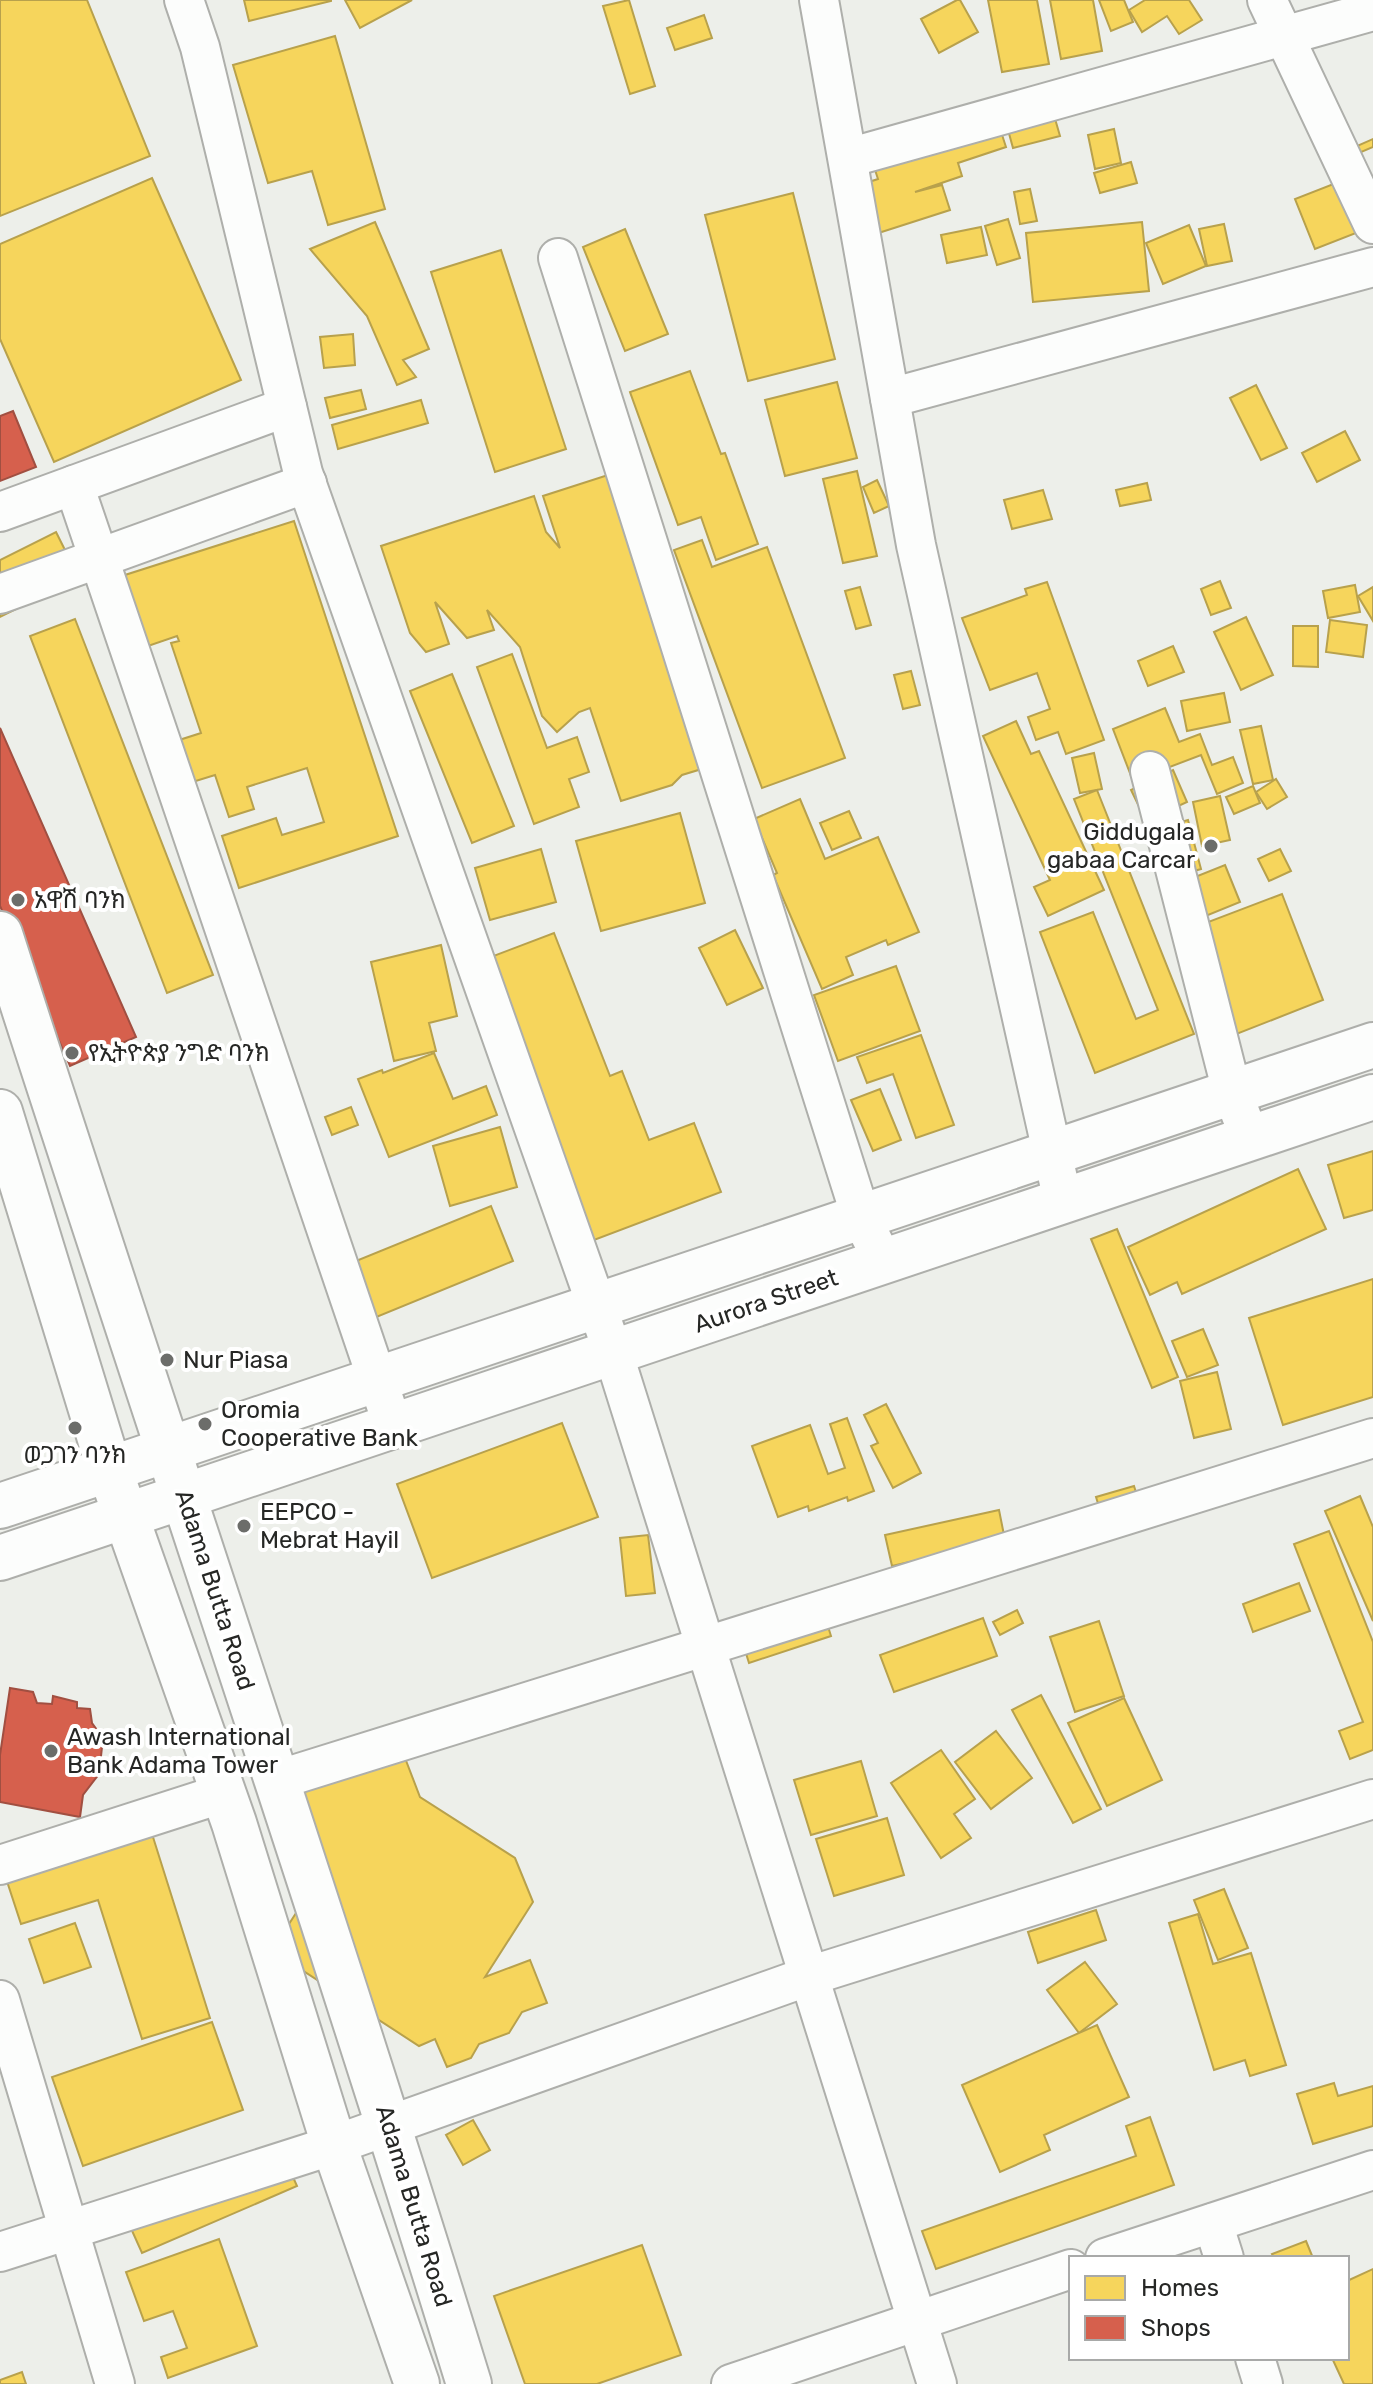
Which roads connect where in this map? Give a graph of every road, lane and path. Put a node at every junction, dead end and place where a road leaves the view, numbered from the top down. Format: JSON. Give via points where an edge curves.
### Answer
{"nodes":[{"id":1,"x":184,"y":0,"type":"edge"},
{"id":2,"x":819,"y":0,"type":"edge"},
{"id":3,"x":1267,"y":0,"type":"edge"},
{"id":4,"x":1373,"y":11,"type":"edge"},
{"id":5,"x":1284,"y":37,"type":"junction"},
{"id":6,"x":848,"y":158,"type":"junction"},
{"id":7,"x":1373,"y":224,"type":"edge"},
{"id":8,"x":558,"y":258,"type":"dead end"},
{"id":9,"x":1373,"y":267,"type":"edge"},
{"id":10,"x":890,"y":398,"type":"junction"},
{"id":11,"x":287,"y":407,"type":"junction"},
{"id":12,"x":307,"y":483,"type":"junction"},
{"id":13,"x":74,"y":485,"type":"junction"},
{"id":14,"x":0,"y":512,"type":"edge"},
{"id":15,"x":98,"y":558,"type":"junction"},
{"id":16,"x":0,"y":594,"type":"edge"},
{"id":17,"x":1150,"y":771,"type":"dead end"},
{"id":18,"x":0,"y":934,"type":"edge"},
{"id":19,"x":1373,"y":1045,"type":"edge"},
{"id":20,"x":1232,"y":1092,"type":"junction"},
{"id":21,"x":1373,"y":1097,"type":"edge"},
{"id":22,"x":0,"y":1112,"type":"edge"},
{"id":23,"x":1250,"y":1138,"type":"junction"},
{"id":24,"x":1053,"y":1152,"type":"junction"},
{"id":25,"x":1063,"y":1201,"type":"junction"},
{"id":26,"x":861,"y":1217,"type":"junction"},
{"id":27,"x":883,"y":1261,"type":"junction"},
{"id":28,"x":596,"y":1306,"type":"junction"},
{"id":29,"x":613,"y":1352,"type":"junction"},
{"id":30,"x":377,"y":1379,"type":"junction"},
{"id":31,"x":393,"y":1426,"type":"junction"},
{"id":32,"x":1373,"y":1438,"type":"edge"},
{"id":33,"x":169,"y":1448,"type":"junction"},
{"id":34,"x":109,"y":1468,"type":"junction"},
{"id":35,"x":157,"y":1505,"type":"junction"},
{"id":36,"x":0,"y":1506,"type":"edge"},
{"id":37,"x":0,"y":1558,"type":"edge"},
{"id":38,"x":705,"y":1646,"type":"junction"},
{"id":39,"x":277,"y":1780,"type":"junction"},
{"id":40,"x":224,"y":1793,"type":"junction"},
{"id":41,"x":1373,"y":1799,"type":"edge"},
{"id":42,"x":0,"y":1865,"type":"edge"},
{"id":43,"x":809,"y":1976,"type":"junction"},
{"id":44,"x":0,"y":2000,"type":"edge"},
{"id":45,"x":389,"y":2124,"type":"junction"},
{"id":46,"x":334,"y":2145,"type":"junction"},
{"id":47,"x":1373,"y":2170,"type":"edge"},
{"id":48,"x":69,"y":2229,"type":"junction"},
{"id":49,"x":1218,"y":2240,"type":"edge"},
{"id":50,"x":0,"y":2252,"type":"edge"},
{"id":51,"x":1118,"y":2256,"type":"edge"},
{"id":52,"x":1069,"y":2270,"type":"edge"},
{"id":53,"x":917,"y":2320,"type":"junction"},
{"id":54,"x":1256,"y":2360,"type":"edge"},
{"id":55,"x":115,"y":2384,"type":"edge"},
{"id":56,"x":417,"y":2384,"type":"edge"},
{"id":57,"x":469,"y":2384,"type":"edge"},
{"id":58,"x":731,"y":2384,"type":"edge"},
{"id":59,"x":937,"y":2384,"type":"edge"},
{"id":60,"x":1263,"y":2384,"type":"edge"}],
"edges":[{"from":1,"to":11,"type":"street"},
{"from":2,"to":6,"type":"street"},
{"from":3,"to":5,"type":"street"},
{"from":4,"to":5,"type":"street"},
{"from":5,"to":6,"type":"street"},
{"from":5,"to":7,"type":"street"},
{"from":6,"to":10,"type":"street"},
{"from":8,"to":26,"type":"street"},
{"from":9,"to":10,"type":"street"},
{"from":10,"to":24,"type":"street","via":[[916,545]]},
{"from":11,"to":12,"type":"street"},
{"from":11,"to":13,"type":"street"},
{"from":12,"to":15,"type":"street"},
{"from":12,"to":28,"type":"street"},
{"from":13,"to":14,"type":"street"},
{"from":13,"to":15,"type":"street"},
{"from":15,"to":16,"type":"street"},
{"from":15,"to":30,"type":"street"},
{"from":17,"to":20,"type":"street"},
{"from":18,"to":33,"type":"street","name":"Adama Butta Road"},
{"from":19,"to":20,"type":"street","name":"Aurora Street"},
{"from":20,"to":23,"type":"street"},
{"from":20,"to":24,"type":"street","name":"Aurora Street"},
{"from":21,"to":23,"type":"street","name":"Aurora Street"},
{"from":22,"to":34,"type":"street","name":"Adama Butta Road"},
{"from":23,"to":25,"type":"street","name":"Aurora Street"},
{"from":24,"to":25,"type":"street"},
{"from":24,"to":26,"type":"street","name":"Aurora Street"},
{"from":25,"to":27,"type":"street","name":"Aurora Street"},
{"from":26,"to":27,"type":"street"},
{"from":26,"to":28,"type":"street","name":"Aurora Street"},
{"from":27,"to":29,"type":"street","name":"Aurora Street"},
{"from":28,"to":29,"type":"street"},
{"from":28,"to":30,"type":"street","name":"Aurora Street"},
{"from":29,"to":31,"type":"street","name":"Aurora Street"},
{"from":29,"to":38,"type":"street"},
{"from":30,"to":31,"type":"street"},
{"from":30,"to":33,"type":"street","name":"Aurora Street"},
{"from":31,"to":35,"type":"street","name":"Aurora Street"},
{"from":32,"to":38,"type":"street"},
{"from":33,"to":34,"type":"street","name":"Aurora Street"},
{"from":33,"to":35,"type":"street","name":"Adama Butta Road"},
{"from":34,"to":35,"type":"street","name":"Adama Butta Road"},
{"from":34,"to":36,"type":"street","name":"Aurora Street"},
{"from":35,"to":37,"type":"street","name":"Aurora Street"},
{"from":35,"to":39,"type":"street","name":"Adama Butta Road"},
{"from":35,"to":40,"type":"street","name":"Adama Butta Road"},
{"from":38,"to":39,"type":"street"},
{"from":38,"to":43,"type":"street"},
{"from":39,"to":45,"type":"street","name":"Adama Butta Road"},
{"from":40,"to":42,"type":"street"},
{"from":40,"to":46,"type":"street","name":"Adama Butta Road"},
{"from":41,"to":43,"type":"street"},
{"from":43,"to":45,"type":"street"},
{"from":43,"to":53,"type":"street"},
{"from":44,"to":48,"type":"street"},
{"from":45,"to":46,"type":"street"},
{"from":45,"to":57,"type":"street","name":"Adama Butta Road"},
{"from":46,"to":48,"type":"street"},
{"from":46,"to":56,"type":"street","name":"Adama Butta Road"},
{"from":47,"to":49,"type":"street"},
{"from":48,"to":50,"type":"street"},
{"from":48,"to":55,"type":"street"},
{"from":49,"to":51,"type":"street"},
{"from":52,"to":53,"type":"street"},
{"from":53,"to":58,"type":"street"},
{"from":53,"to":59,"type":"street"},
{"from":54,"to":60,"type":"street"}]}
